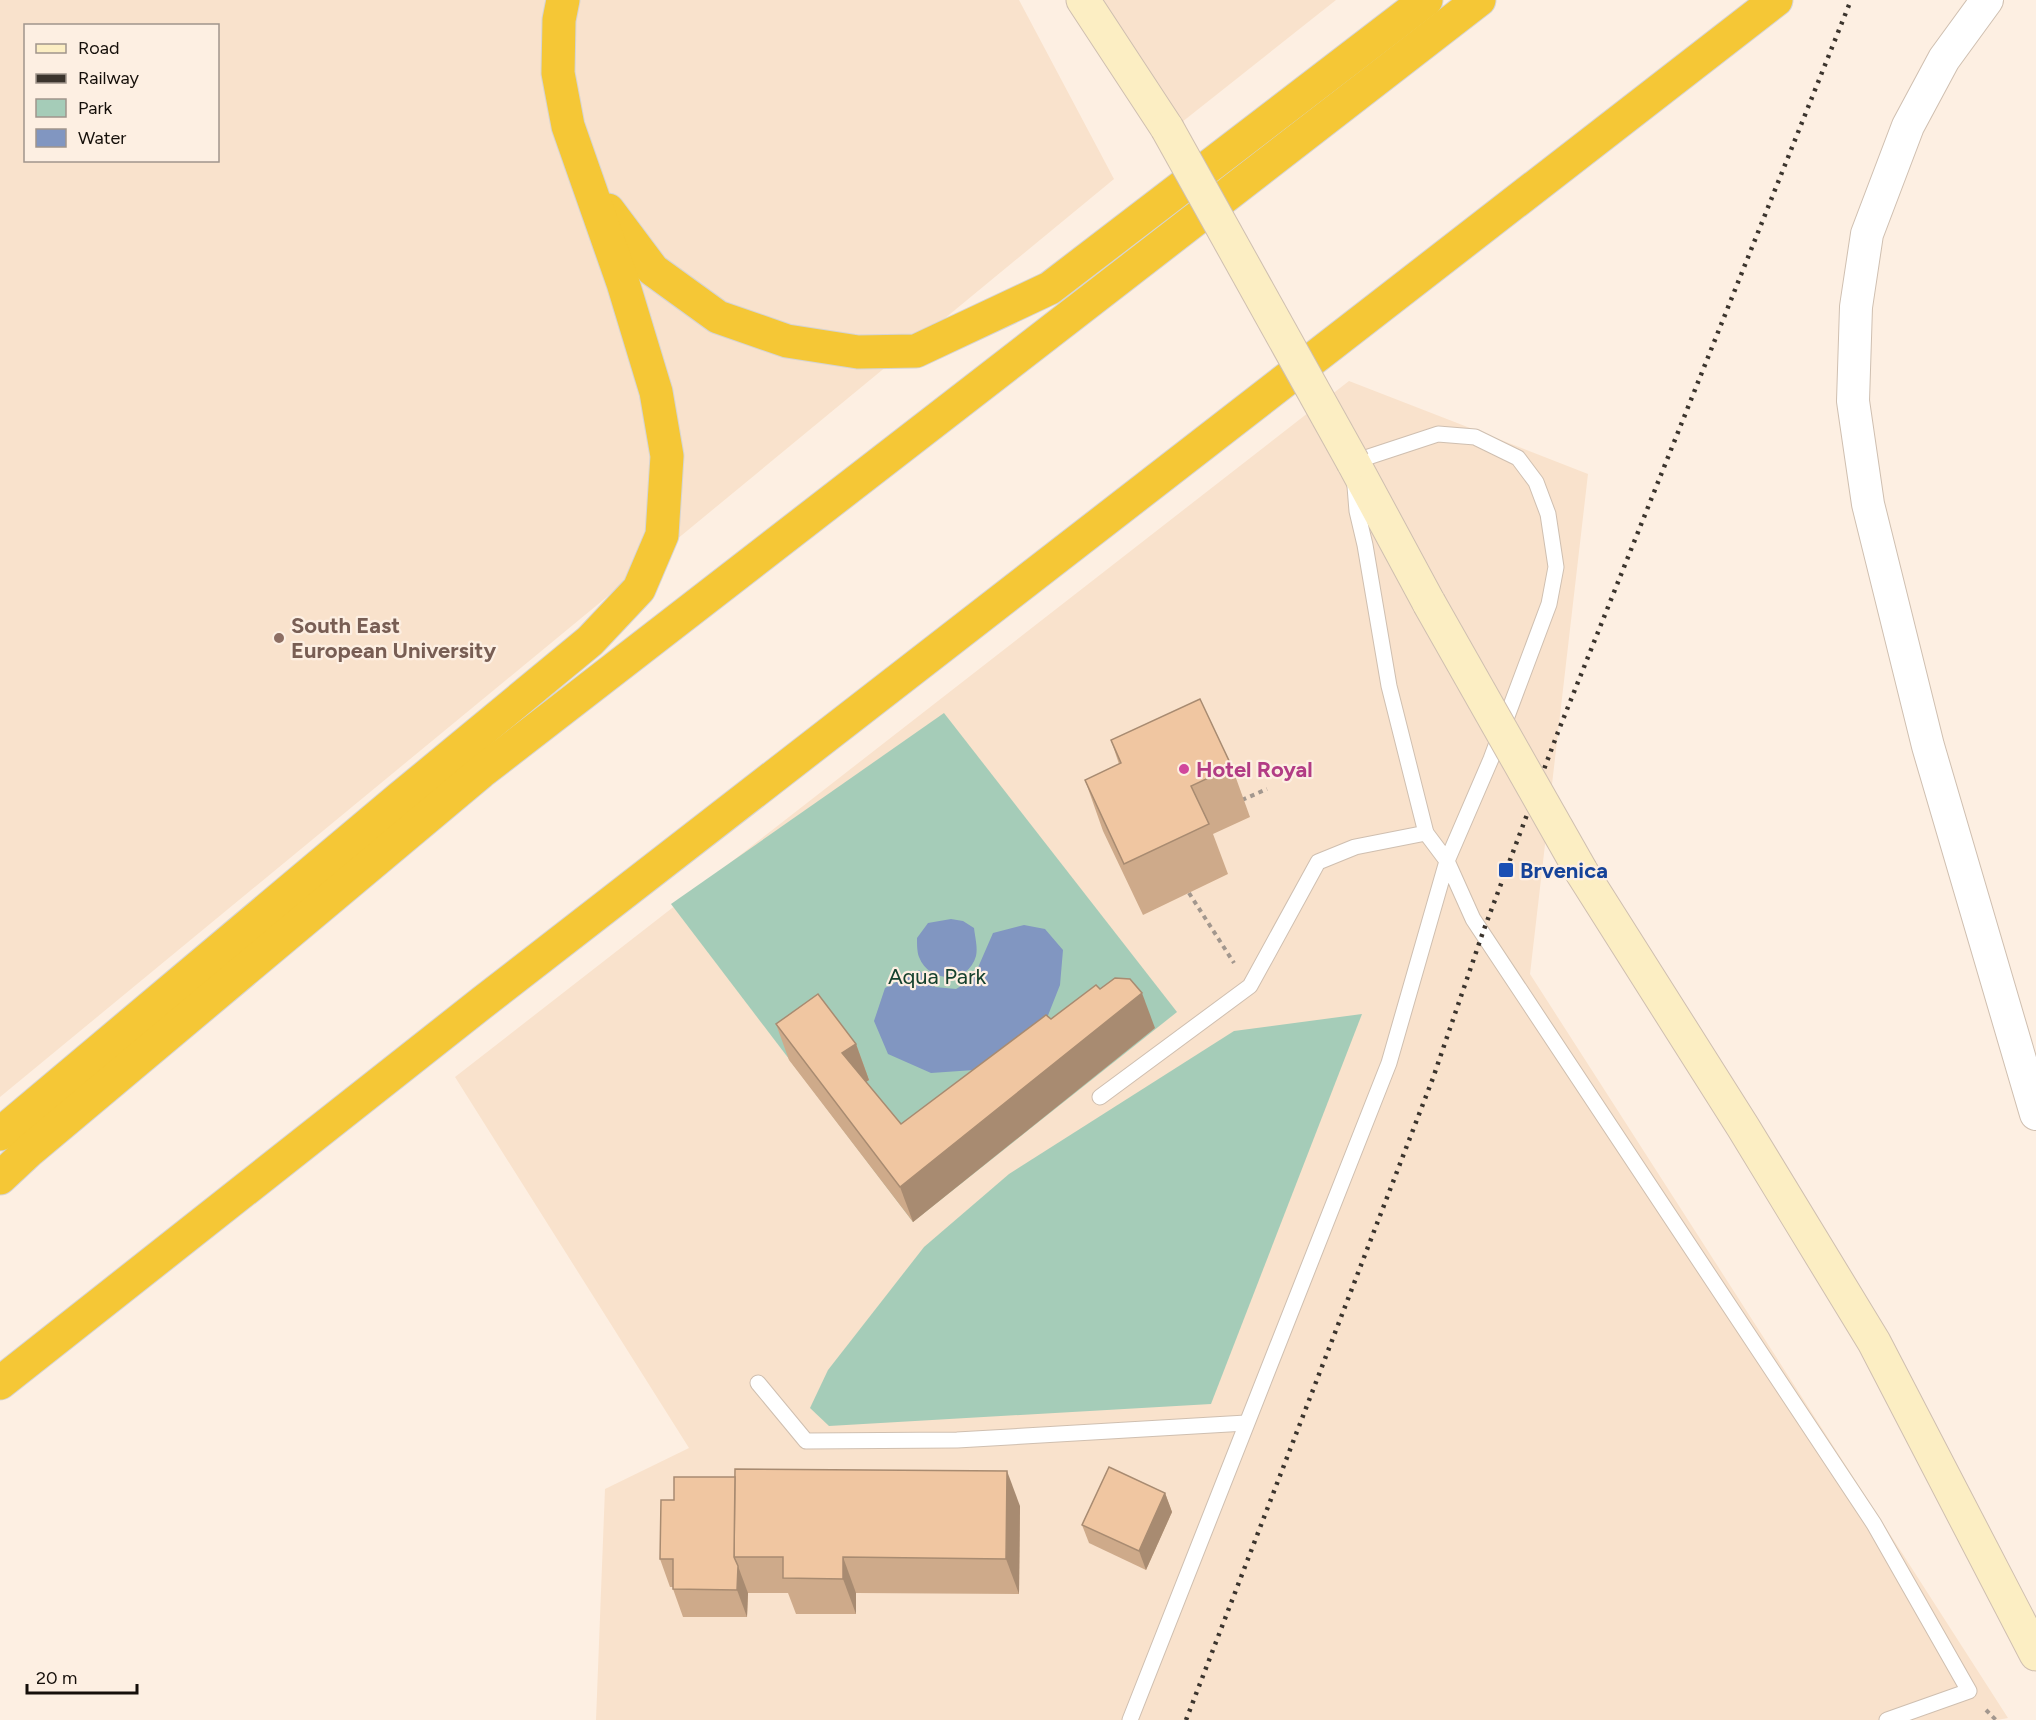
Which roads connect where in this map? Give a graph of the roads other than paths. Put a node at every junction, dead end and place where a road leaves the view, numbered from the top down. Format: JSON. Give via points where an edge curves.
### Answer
{"nodes":[{"id":1,"x":563,"y":0,"type":"edge"},
{"id":2,"x":1083,"y":0,"type":"edge"},
{"id":3,"x":1426,"y":0,"type":"edge"},
{"id":4,"x":1479,"y":0,"type":"edge"},
{"id":5,"x":1776,"y":0,"type":"edge"},
{"id":6,"x":1987,"y":0,"type":"edge"},
{"id":7,"x":589,"y":184,"type":"junction"},
{"id":8,"x":1353,"y":462,"type":"junction"},
{"id":9,"x":1426,"y":832,"type":"junction"},
{"id":10,"x":1447,"y":861,"type":"junction"},
{"id":11,"x":1100,"y":1097,"type":"dead end"},
{"id":12,"x":2036,"y":1114,"type":"edge"},
{"id":13,"x":0,"y":1134,"type":"edge"},
{"id":14,"x":0,"y":1178,"type":"edge"},
{"id":15,"x":0,"y":1383,"type":"edge"},
{"id":16,"x":759,"y":1383,"type":"dead end"},
{"id":17,"x":1246,"y":1423,"type":"junction"},
{"id":18,"x":2036,"y":1654,"type":"edge"},
{"id":19,"x":1130,"y":1720,"type":"edge"},
{"id":20,"x":1887,"y":1720,"type":"edge"}],
"edges":[{"from":1,"to":7,"type":"highway","via":[[558,73],[568,126]]},
{"from":2,"to":8,"type":"main road","bridge":true,"via":[[1167,128]]},
{"from":3,"to":7,"type":"highway","via":[[1050,288],[916,351],[858,352],[787,341],[718,316],[653,270]]},
{"from":4,"to":14,"type":"highway","via":[[481,772]]},
{"from":5,"to":15,"type":"highway","via":[[483,1002]]},
{"from":6,"to":12,"type":"street","via":[[1944,59],[1908,126],[1867,234],[1856,307],[1853,401],[1868,504],[1928,746]]},
{"from":7,"to":13,"type":"highway","via":[[656,392],[667,456],[662,535],[639,589],[590,641]]},
{"from":8,"to":9,"type":"lane","via":[[1357,511],[1389,686]]},
{"from":8,"to":10,"type":"lane","via":[[1437,434],[1475,437],[1518,458],[1536,482],[1548,514],[1556,567],[1549,604],[1491,759]]},
{"from":8,"to":18,"type":"main road","bridge":true,"via":[[1581,871],[1874,1342]]},
{"from":9,"to":10,"type":"lane"},
{"from":9,"to":11,"type":"lane","via":[[1355,847],[1318,862],[1250,986]]},
{"from":10,"to":17,"type":"lane","via":[[1389,1063]]},
{"from":10,"to":20,"type":"lane","via":[[1473,919],[1874,1524],[1969,1691]]},
{"from":16,"to":17,"type":"lane","via":[[806,1441],[957,1440]]},
{"from":17,"to":19,"type":"lane"}]}
